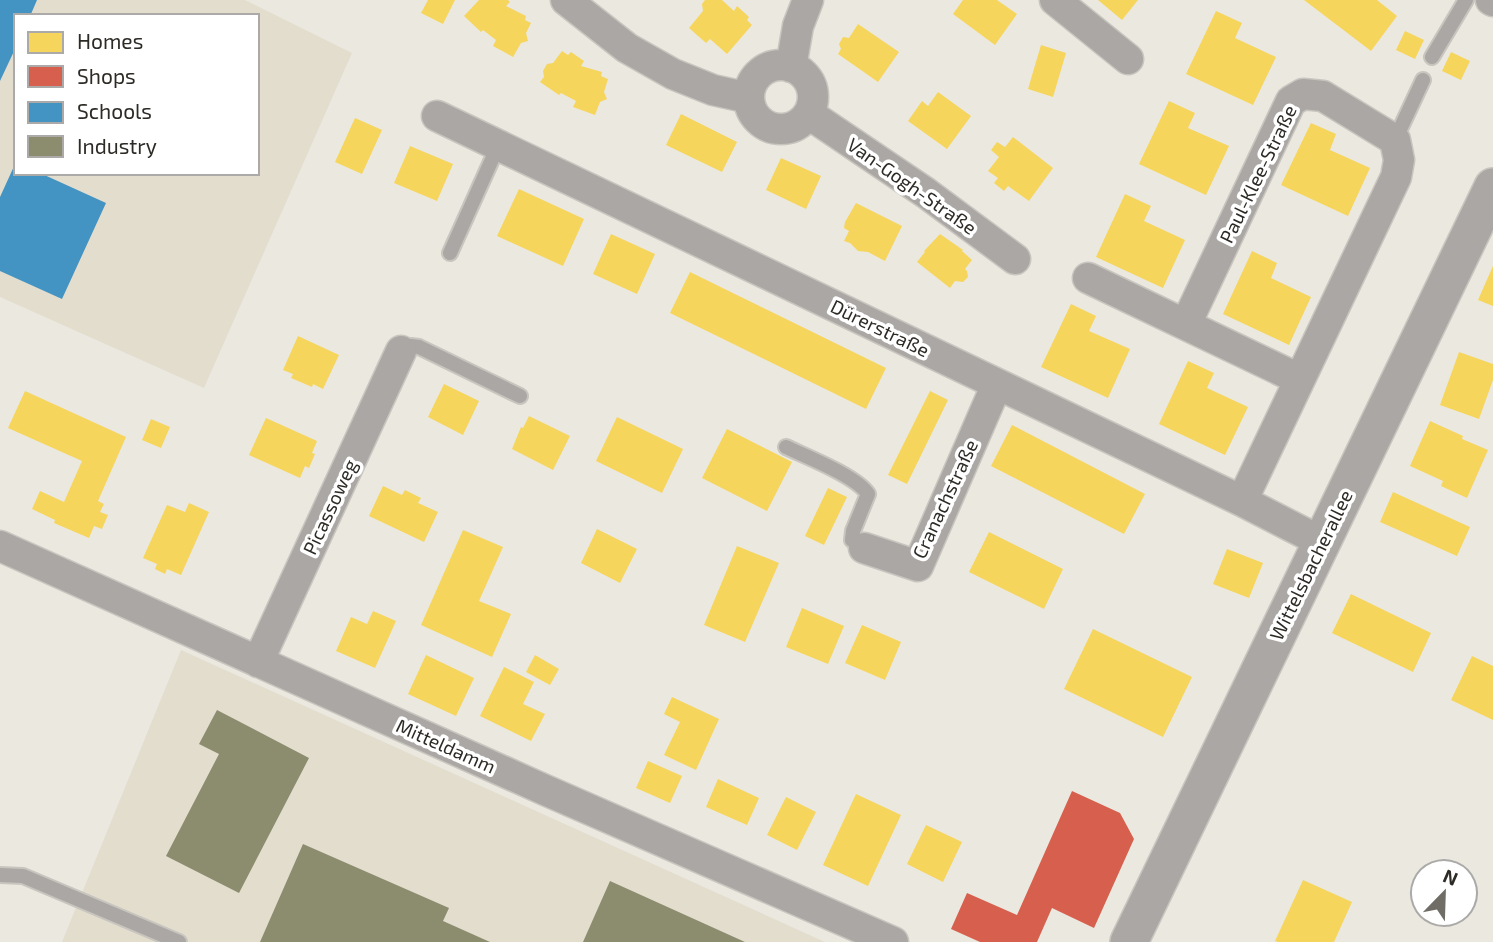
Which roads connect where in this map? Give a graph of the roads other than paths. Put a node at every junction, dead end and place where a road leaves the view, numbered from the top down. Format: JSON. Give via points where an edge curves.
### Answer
{"nodes":[{"id":1,"x":566,"y":0,"type":"edge"},
{"id":2,"x":807,"y":0,"type":"edge"},
{"id":3,"x":1055,"y":0,"type":"edge"},
{"id":4,"x":1466,"y":0,"type":"edge"},
{"id":5,"x":1432,"y":57,"type":"dead end"},
{"id":6,"x":1128,"y":59,"type":"dead end"},
{"id":7,"x":791,"y":67,"type":"junction"},
{"id":8,"x":1423,"y":80,"type":"dead end"},
{"id":9,"x":750,"y":98,"type":"junction"},
{"id":10,"x":809,"y":114,"type":"junction"},
{"id":11,"x":437,"y":116,"type":"dead end"},
{"id":12,"x":1395,"y":140,"type":"junction"},
{"id":13,"x":498,"y":146,"type":"junction"},
{"id":14,"x":1493,"y":187,"type":"edge"},
{"id":15,"x":450,"y":253,"type":"dead end"},
{"id":16,"x":1015,"y":259,"type":"dead end"},
{"id":17,"x":1088,"y":278,"type":"dead end"},
{"id":18,"x":1186,"y":324,"type":"junction"},
{"id":19,"x":401,"y":351,"type":"joint"},
{"id":20,"x":1299,"y":379,"type":"junction"},
{"id":21,"x":997,"y":384,"type":"junction"},
{"id":22,"x":520,"y":396,"type":"dead end"},
{"id":23,"x":786,"y":447,"type":"dead end"},
{"id":24,"x":1242,"y":501,"type":"junction"},
{"id":25,"x":1322,"y":542,"type":"junction"},
{"id":26,"x":0,"y":547,"type":"edge"},
{"id":27,"x":864,"y":548,"type":"joint"},
{"id":28,"x":258,"y":662,"type":"junction"},
{"id":29,"x":0,"y":875,"type":"edge"},
{"id":30,"x":179,"y":942,"type":"edge"},
{"id":31,"x":893,"y":942,"type":"edge"},
{"id":32,"x":1129,"y":942,"type":"edge"}],
"edges":[{"from":1,"to":9,"type":"street","via":[[627,48],[673,74]]},
{"from":2,"to":7,"type":"street"},
{"from":3,"to":6,"type":"street"},
{"from":4,"to":5,"type":"lane"},
{"from":7,"to":9,"type":"street","via":[[767,68],[751,86]]},
{"from":7,"to":10,"type":"street","via":[[804,74],[812,86]]},
{"from":8,"to":12,"type":"lane"},
{"from":9,"to":10,"type":"street","via":[[761,122],[773,128],[787,129]]},
{"from":10,"to":16,"type":"street","name":"Van-Gogh-Straße"},
{"from":11,"to":13,"type":"street","name":"Dürerstraße"},
{"from":12,"to":18,"type":"street","name":"Paul-Klee-Straße","via":[[1323,96],[1303,93],[1291,101]]},
{"from":12,"to":20,"type":"street","via":[[1396,177]]},
{"from":13,"to":15,"type":"lane"},
{"from":13,"to":21,"type":"street","name":"Dürerstraße"},
{"from":14,"to":25,"type":"street","name":"Wittelsbacherallee"},
{"from":17,"to":18,"type":"street"},
{"from":18,"to":20,"type":"street"},
{"from":19,"to":22,"type":"lane","via":[[419,347]]},
{"from":19,"to":28,"type":"street","name":"Picassoweg"},
{"from":20,"to":24,"type":"street"},
{"from":21,"to":24,"type":"street","name":"Dürerstraße"},
{"from":21,"to":27,"type":"street","name":"Cranachstraße","via":[[918,566]]},
{"from":23,"to":27,"type":"lane","via":[[864,488],[868,494],[852,540]]},
{"from":24,"to":25,"type":"street","name":"Dürerstraße"},
{"from":25,"to":32,"type":"street","name":"Wittelsbacherallee"},
{"from":26,"to":28,"type":"street","name":"Mitteldamm"},
{"from":28,"to":31,"type":"street","name":"Mitteldamm"},
{"from":29,"to":30,"type":"lane","via":[[23,876]]}]}
